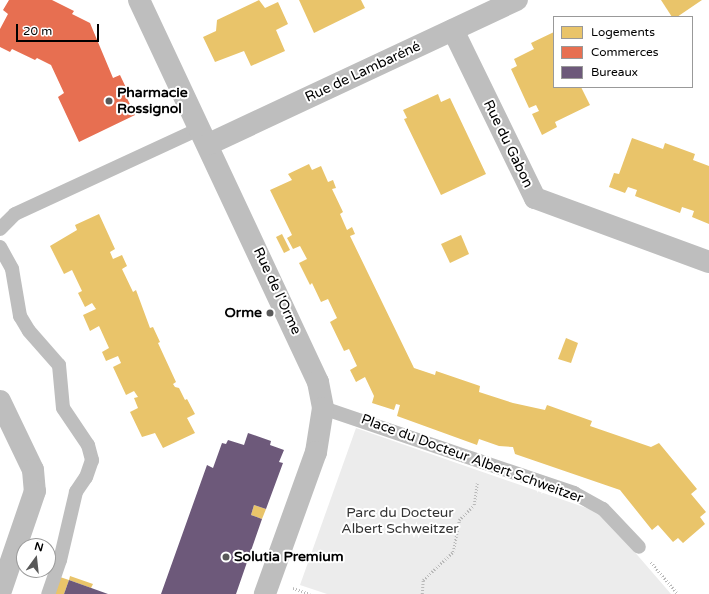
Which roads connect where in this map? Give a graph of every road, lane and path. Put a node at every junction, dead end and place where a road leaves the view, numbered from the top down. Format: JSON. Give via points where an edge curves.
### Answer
{"nodes":[{"id":1,"x":139,"y":0,"type":"edge"},
{"id":2,"x":517,"y":0,"type":"edge"},
{"id":3,"x":453,"y":30,"type":"junction"},
{"id":4,"x":205,"y":136,"type":"junction"},
{"id":5,"x":0,"y":229,"type":"edge"},
{"id":6,"x":0,"y":247,"type":"edge"},
{"id":7,"x":709,"y":262,"type":"edge"},
{"id":8,"x":0,"y":401,"type":"edge"},
{"id":9,"x":323,"y":408,"type":"junction"},
{"id":10,"x":486,"y":463,"type":"junction"},
{"id":11,"x":639,"y":547,"type":"joint"},
{"id":12,"x":0,"y":593,"type":"edge"},
{"id":13,"x":48,"y":594,"type":"edge"},
{"id":14,"x":265,"y":594,"type":"edge"},
{"id":15,"x":422,"y":594,"type":"edge"},
{"id":16,"x":678,"y":594,"type":"edge"}],
"edges":[{"from":1,"to":4,"type":"street","name":"Rue de l'Orme"},
{"from":2,"to":3,"type":"street","name":"Rue de Lambaréné"},
{"from":3,"to":4,"type":"street","name":"Rue de Lambaréné"},
{"from":3,"to":7,"type":"street","name":"Rue du Gabon","via":[[535,198]]},
{"from":4,"to":5,"type":"lane","via":[[15,214]]},
{"from":4,"to":9,"type":"street","name":"Rue de l'Orme","via":[[318,382]]},
{"from":6,"to":13,"type":"lane","via":[[12,269],[20,316],[29,331],[59,366],[63,408],[88,445],[92,460],[86,477],[76,492],[60,560]]},
{"from":8,"to":12,"type":"street","via":[[33,470],[35,491]]},
{"from":9,"to":10,"type":"lane","name":"Place du Docteur Albert Schweitzer"},
{"from":9,"to":14,"type":"street","name":"Rue de l'Orme","via":[[316,452]]},
{"from":10,"to":11,"type":"lane","name":"Place du Docteur Albert Schweitzer","via":[[574,492],[604,509]]},
{"from":10,"to":15,"type":"path","via":[[477,483],[474,505],[459,520],[453,552],[423,580]]},
{"from":11,"to":16,"type":"path"}]}
